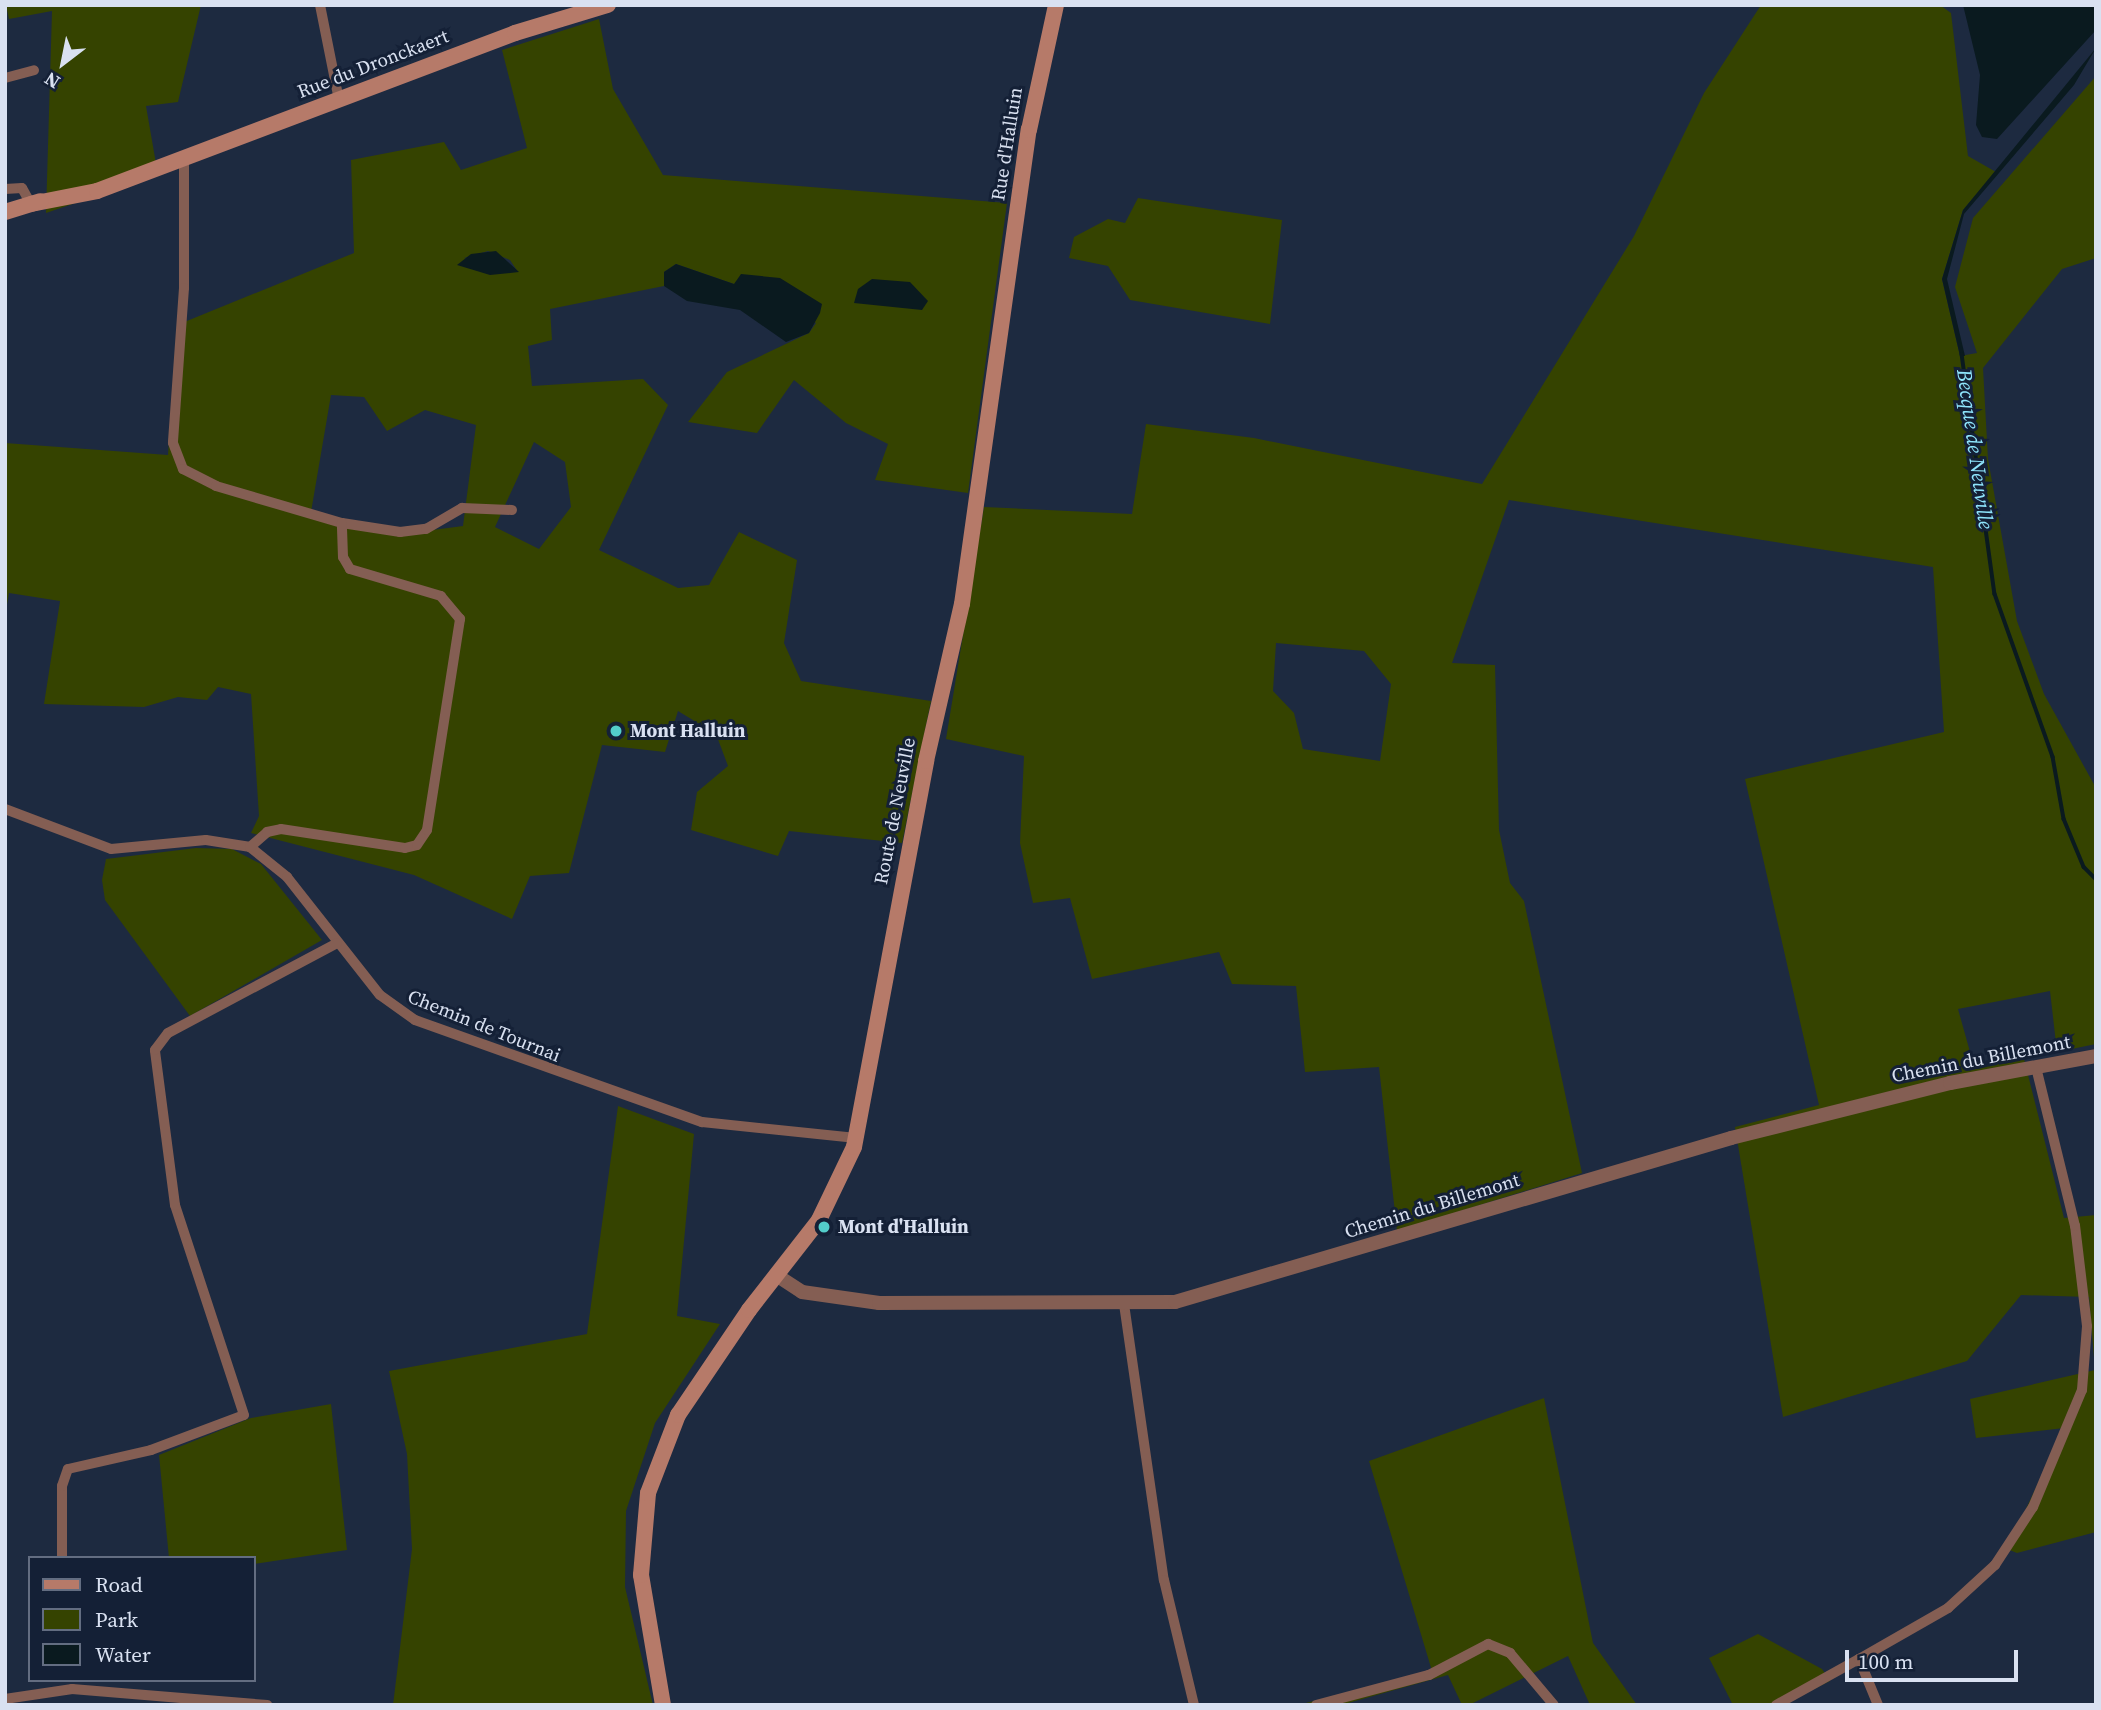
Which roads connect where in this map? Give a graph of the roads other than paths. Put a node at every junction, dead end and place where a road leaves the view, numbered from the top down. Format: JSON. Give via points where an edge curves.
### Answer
{"nodes":[{"id":1,"x":320,"y":5,"type":"edge"},
{"id":2,"x":608,"y":5,"type":"edge"},
{"id":3,"x":1056,"y":5,"type":"edge"},
{"id":4,"x":34,"y":70,"type":"dead end"},
{"id":5,"x":5,"y":78,"type":"edge"},
{"id":6,"x":339,"y":100,"type":"junction"},
{"id":7,"x":184,"y":157,"type":"junction"},
{"id":8,"x":5,"y":190,"type":"edge"},
{"id":9,"x":31,"y":204,"type":"junction"},
{"id":10,"x":5,"y":212,"type":"edge"},
{"id":11,"x":1007,"y":290,"type":"joint"},
{"id":12,"x":512,"y":510,"type":"dead end"},
{"id":13,"x":342,"y":523,"type":"junction"},
{"id":14,"x":5,"y":809,"type":"edge"},
{"id":15,"x":250,"y":847,"type":"junction"},
{"id":16,"x":337,"y":943,"type":"junction"},
{"id":17,"x":2096,"y":1056,"type":"edge"},
{"id":18,"x":2036,"y":1067,"type":"junction"},
{"id":19,"x":856,"y":1138,"type":"junction"},
{"id":20,"x":776,"y":1275,"type":"junction"},
{"id":21,"x":1124,"y":1304,"type":"junction"},
{"id":22,"x":62,"y":1556,"type":"edge"},
{"id":23,"x":1859,"y":1660,"type":"junction"},
{"id":24,"x":56,"y":1685,"type":"edge"},
{"id":25,"x":5,"y":1699,"type":"edge"},
{"id":26,"x":267,"y":1705,"type":"edge"},
{"id":27,"x":663,"y":1705,"type":"edge"},
{"id":28,"x":1194,"y":1705,"type":"edge"},
{"id":29,"x":1316,"y":1705,"type":"edge"},
{"id":30,"x":1554,"y":1705,"type":"edge"},
{"id":31,"x":1776,"y":1705,"type":"edge"},
{"id":32,"x":1878,"y":1705,"type":"edge"}],
"edges":[{"from":1,"to":6,"type":"street","via":[[332,46]]},
{"from":2,"to":6,"type":"main road","name":"Rue du Dronckaert","via":[[541,24]]},
{"from":3,"to":11,"type":"main road","name":"Rue d'Halluin","via":[[1029,130]]},
{"from":4,"to":5,"type":"street"},
{"from":6,"to":7,"type":"main road","name":"Rue du Dronckaert"},
{"from":7,"to":9,"type":"main road","name":"Rue du Dronckaert","via":[[97,191]]},
{"from":7,"to":13,"type":"street","via":[[175,457],[204,482]]},
{"from":8,"to":9,"type":"street","via":[[22,188]]},
{"from":9,"to":10,"type":"main road","name":"Rue du Dronckaert"},
{"from":11,"to":19,"type":"main road","name":"Route de Neuville","via":[[962,604],[922,780]]},
{"from":12,"to":13,"type":"street","via":[[462,508],[411,532]]},
{"from":13,"to":15,"type":"street","via":[[343,557],[350,569],[441,596],[460,619],[426,830],[412,847],[281,829],[267,832]]},
{"from":14,"to":15,"type":"street","name":"Chemin de Tournai","via":[[111,849],[215,840]]},
{"from":15,"to":16,"type":"street","name":"Chemin de Tournai","via":[[279,868]]},
{"from":16,"to":19,"type":"street","name":"Chemin de Tournai","via":[[380,995],[404,1014],[579,1083],[713,1125]]},
{"from":16,"to":22,"type":"street","via":[[167,1033],[155,1050],[175,1205],[244,1415],[151,1450],[68,1469],[62,1486]]},
{"from":17,"to":18,"type":"street","name":"Chemin du Billemont"},
{"from":18,"to":21,"type":"street","name":"Chemin du Billemont","via":[[1950,1083],[1705,1145],[1203,1296]]},
{"from":18,"to":23,"type":"street","via":[[2075,1226],[2087,1326],[2082,1390],[2040,1491],[1995,1565],[1948,1608]]},
{"from":19,"to":20,"type":"main road","name":"Route de Neuville","via":[[827,1207]]},
{"from":20,"to":21,"type":"street","name":"Chemin du Billemont","via":[[802,1292],[879,1303],[1043,1299]]},
{"from":20,"to":27,"type":"main road","name":"Route de Neuville","via":[[719,1340],[676,1401],[642,1480],[633,1574],[645,1649]]},
{"from":21,"to":28,"type":"street","via":[[1164,1580]]},
{"from":23,"to":31,"type":"street"},
{"from":23,"to":32,"type":"street"},
{"from":24,"to":25,"type":"street"},
{"from":24,"to":26,"type":"street"},
{"from":29,"to":30,"type":"street","via":[[1429,1675],[1488,1644],[1510,1653]]}]}
